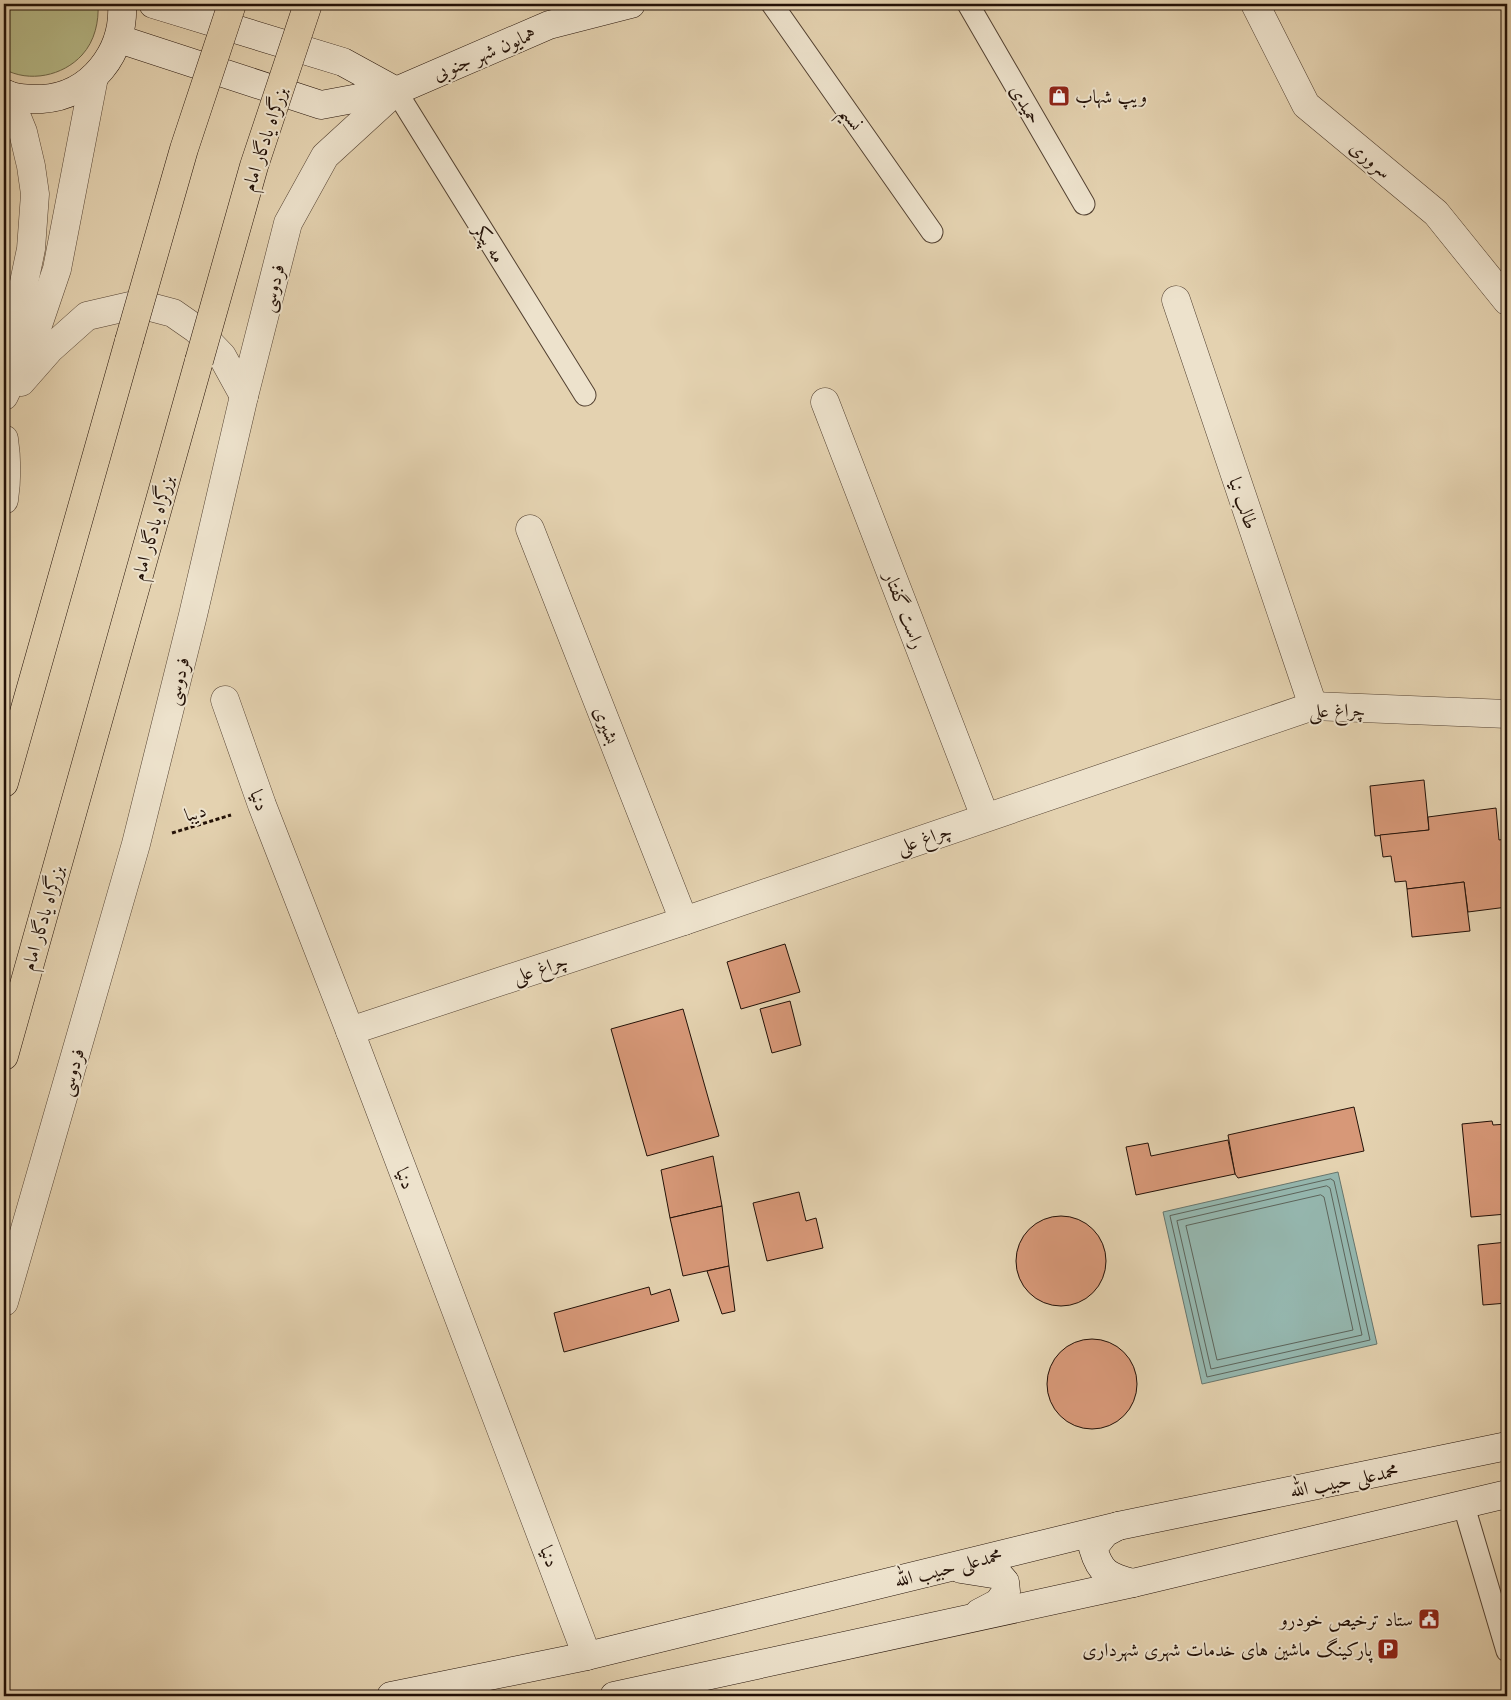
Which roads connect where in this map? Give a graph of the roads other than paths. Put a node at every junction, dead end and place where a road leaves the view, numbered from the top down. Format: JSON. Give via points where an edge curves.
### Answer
{"nodes":[{"id":1,"x":122,"y":4,"type":"edge"},
{"id":2,"x":153,"y":4,"type":"edge"},
{"id":3,"x":232,"y":4,"type":"edge"},
{"id":4,"x":308,"y":4,"type":"edge"},
{"id":5,"x":631,"y":4,"type":"edge"},
{"id":6,"x":772,"y":4,"type":"edge"},
{"id":7,"x":968,"y":4,"type":"edge"},
{"id":8,"x":1255,"y":4,"type":"edge"},
{"id":9,"x":119,"y":39,"type":"junction"},
{"id":10,"x":94,"y":77,"type":"junction"},
{"id":11,"x":396,"y":91,"type":"junction"},
{"id":12,"x":6,"y":94,"type":"edge"},
{"id":13,"x":1084,"y":204,"type":"dead end"},
{"id":14,"x":932,"y":232,"type":"dead end"},
{"id":15,"x":1176,"y":300,"type":"dead end"},
{"id":16,"x":1507,"y":301,"type":"edge"},
{"id":17,"x":4,"y":381,"type":"edge"},
{"id":18,"x":585,"y":395,"type":"dead end"},
{"id":19,"x":4,"y":396,"type":"edge"},
{"id":20,"x":244,"y":396,"type":"junction"},
{"id":21,"x":4,"y":401,"type":"edge"},
{"id":22,"x":825,"y":402,"type":"dead end"},
{"id":23,"x":4,"y":439,"type":"edge"},
{"id":24,"x":4,"y":500,"type":"edge"},
{"id":25,"x":530,"y":529,"type":"dead end"},
{"id":26,"x":224,"y":700,"type":"dead end"},
{"id":27,"x":1313,"y":706,"type":"junction"},
{"id":28,"x":1507,"y":714,"type":"edge"},
{"id":29,"x":4,"y":783,"type":"edge"},
{"id":30,"x":985,"y":817,"type":"junction"},
{"id":31,"x":684,"y":921,"type":"junction"},
{"id":32,"x":350,"y":1031,"type":"junction"},
{"id":33,"x":4,"y":1056,"type":"edge"},
{"id":34,"x":4,"y":1302,"type":"edge"},
{"id":35,"x":1507,"y":1446,"type":"edge"},
{"id":36,"x":1507,"y":1494,"type":"edge"},
{"id":37,"x":1463,"y":1503,"type":"junction"},
{"id":38,"x":1118,"y":1526,"type":"junction"},
{"id":39,"x":948,"y":1567,"type":"junction"},
{"id":40,"x":1133,"y":1583,"type":"junction"},
{"id":41,"x":969,"y":1618,"type":"junction"},
{"id":42,"x":1507,"y":1652,"type":"edge"},
{"id":43,"x":587,"y":1656,"type":"junction"},
{"id":44,"x":391,"y":1696,"type":"edge"},
{"id":45,"x":614,"y":1696,"type":"edge"}],
"edges":[{"from":1,"to":9,"type":"street"},
{"from":2,"to":11,"type":"street","via":[[343,62]]},
{"from":3,"to":29,"type":"highway","bridge":true,"via":[[184,149]]},
{"from":4,"to":33,"type":"highway","name":"بزرگراه یادگار امام","bridge":true,"via":[[254,166]]},
{"from":5,"to":11,"type":"street","name":"همایون‌ شهر جنوبی","via":[[549,24]]},
{"from":6,"to":14,"type":"lane","name":"نسیم"},
{"from":7,"to":13,"type":"lane","name":"حمیدی"},
{"from":8,"to":16,"type":"street","name":"سروری","via":[[1306,105],[1436,213]]},
{"from":9,"to":10,"type":"street","via":[[109,60]]},
{"from":9,"to":11,"type":"street","via":[[321,105]]},
{"from":10,"to":12,"type":"street","via":[[75,90],[53,98],[30,99]]},
{"from":10,"to":19,"type":"street","via":[[57,269],[38,325]]},
{"from":11,"to":18,"type":"lane","name":"مه‌ پیکر"},
{"from":11,"to":20,"type":"street","name":"فردوسی","via":[[325,156],[288,224]]},
{"from":12,"to":17,"type":"street","via":[[23,132],[35,194],[31,249]]},
{"from":15,"to":27,"type":"street","name":"طالب‌ نیا"},
{"from":20,"to":21,"type":"street","via":[[222,356],[196,329],[173,313],[139,304],[87,316],[50,349]]},
{"from":20,"to":34,"type":"street","name":"فردوسی","via":[[136,844]]},
{"from":22,"to":30,"type":"street","name":"راست گفتار"},
{"from":23,"to":24,"type":"street"},
{"from":25,"to":31,"type":"street","name":"بشیری"},
{"from":26,"to":32,"type":"street","name":"دنیا"},
{"from":27,"to":28,"type":"street","name":"چراغ‌ علی"},
{"from":27,"to":30,"type":"street","name":"چراغ‌ علی"},
{"from":30,"to":31,"type":"street","name":"چراغ‌ علی"},
{"from":31,"to":32,"type":"street","name":"چراغ‌ علی"},
{"from":32,"to":43,"type":"street","name":"دنیا"},
{"from":35,"to":38,"type":"street","name":"محمدعلی حبیب الله"},
{"from":36,"to":37,"type":"street"},
{"from":37,"to":40,"type":"street"},
{"from":37,"to":42,"type":"lane"},
{"from":38,"to":39,"type":"street","name":"محمدعلی حبیب الله"},
{"from":38,"to":40,"type":"street","via":[[1105,1533],[1093,1548],[1096,1561],[1107,1574]]},
{"from":39,"to":41,"type":"street","via":[[999,1575],[1005,1582],[1006,1592],[998,1603]]},
{"from":39,"to":43,"type":"street","name":"محمدعلی حبیب الله"},
{"from":40,"to":41,"type":"street"},
{"from":41,"to":45,"type":"street"},
{"from":43,"to":44,"type":"street","name":"محمدعلی حبیب الله"}]}
